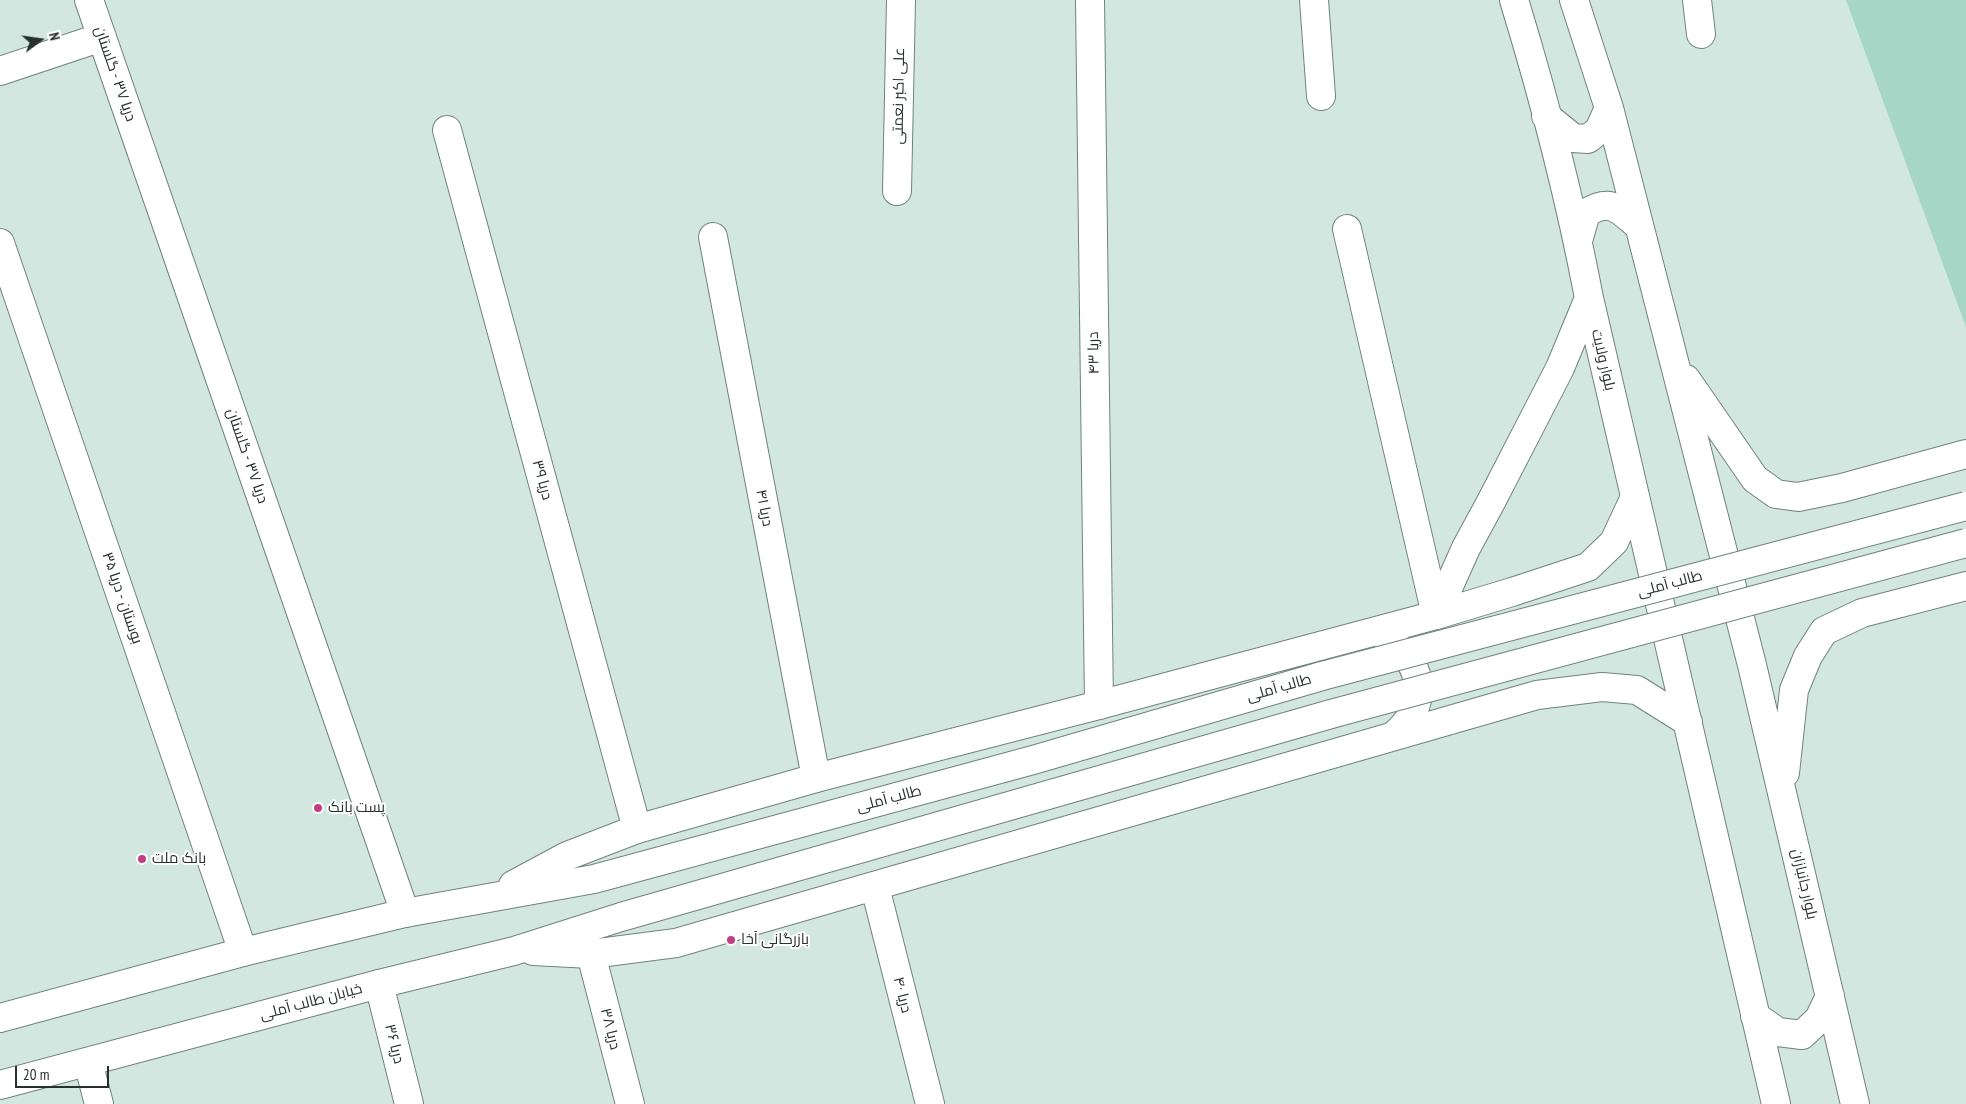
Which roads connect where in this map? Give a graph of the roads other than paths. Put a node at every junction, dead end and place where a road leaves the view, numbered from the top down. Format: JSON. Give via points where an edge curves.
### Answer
{"nodes":[{"id":1,"x":89,"y":0,"type":"edge"},
{"id":2,"x":901,"y":0,"type":"edge"},
{"id":3,"x":1090,"y":0,"type":"edge"},
{"id":4,"x":1314,"y":0,"type":"edge"},
{"id":5,"x":1514,"y":0,"type":"edge"},
{"id":6,"x":1574,"y":0,"type":"edge"},
{"id":7,"x":1697,"y":0,"type":"edge"},
{"id":8,"x":1701,"y":34,"type":"dead end"},
{"id":9,"x":102,"y":37,"type":"junction"},
{"id":10,"x":0,"y":71,"type":"edge"},
{"id":11,"x":1321,"y":96,"type":"dead end"},
{"id":12,"x":1609,"y":108,"type":"junction"},
{"id":13,"x":1546,"y":116,"type":"junction"},
{"id":14,"x":447,"y":130,"type":"dead end"},
{"id":15,"x":898,"y":191,"type":"dead end"},
{"id":16,"x":1639,"y":226,"type":"junction"},
{"id":17,"x":1347,"y":228,"type":"dead end"},
{"id":18,"x":713,"y":237,"type":"dead end"},
{"id":19,"x":1578,"y":241,"type":"junction"},
{"id":20,"x":0,"y":243,"type":"edge"},
{"id":21,"x":1589,"y":298,"type":"junction"},
{"id":22,"x":1674,"y":360,"type":"junction"},
{"id":23,"x":1966,"y":454,"type":"edge"},
{"id":24,"x":1635,"y":497,"type":"junction"},
{"id":25,"x":1966,"y":506,"type":"edge"},
{"id":26,"x":1966,"y":543,"type":"edge"},
{"id":27,"x":1966,"y":586,"type":"edge"},
{"id":28,"x":1436,"y":614,"type":"junction"},
{"id":29,"x":1360,"y":635,"type":"junction"},
{"id":30,"x":1099,"y":705,"type":"junction"},
{"id":31,"x":1688,"y":722,"type":"junction"},
{"id":32,"x":1393,"y":736,"type":"junction"},
{"id":33,"x":816,"y":778,"type":"junction"},
{"id":34,"x":1782,"y":790,"type":"junction"},
{"id":35,"x":637,"y":829,"type":"junction"},
{"id":36,"x":875,"y":886,"type":"junction"},
{"id":37,"x":493,"y":896,"type":"junction"},
{"id":38,"x":405,"y":913,"type":"junction"},
{"id":39,"x":514,"y":950,"type":"junction"},
{"id":40,"x":243,"y":952,"type":"junction"},
{"id":41,"x":591,"y":954,"type":"junction"},
{"id":42,"x":379,"y":984,"type":"junction"},
{"id":43,"x":1830,"y":996,"type":"junction"},
{"id":44,"x":1755,"y":1016,"type":"junction"},
{"id":45,"x":0,"y":1018,"type":"edge"},
{"id":46,"x":88,"y":1062,"type":"junction"},
{"id":47,"x":0,"y":1085,"type":"edge"},
{"id":48,"x":99,"y":1104,"type":"edge"},
{"id":49,"x":409,"y":1104,"type":"edge"},
{"id":50,"x":630,"y":1104,"type":"edge"},
{"id":51,"x":930,"y":1104,"type":"edge"},
{"id":52,"x":1776,"y":1104,"type":"edge"},
{"id":53,"x":1855,"y":1104,"type":"edge"}],
"edges":[{"from":1,"to":9,"type":"main road","name":"دریا ۳۷ - گلستان"},
{"from":2,"to":15,"type":"main road","name":"علی اکبر نعمتی"},
{"from":3,"to":30,"type":"main road","name":"دریا ۴۳"},
{"from":4,"to":11,"type":"main road"},
{"from":5,"to":13,"type":"main road","name":"بلوار ولایت"},
{"from":6,"to":12,"type":"main road"},
{"from":7,"to":8,"type":"main road"},
{"from":9,"to":10,"type":"main road"},
{"from":9,"to":38,"type":"main road","name":"دریا ۳۷ - گلستان"},
{"from":12,"to":13,"type":"main road","via":[[1599,130],[1588,139],[1573,138]]},
{"from":12,"to":16,"type":"main road"},
{"from":13,"to":19,"type":"main road","name":"بلوار ولایت"},
{"from":14,"to":35,"type":"main road","name":"دریا ۳۹"},
{"from":16,"to":19,"type":"main road","via":[[1613,206],[1598,206],[1586,213]]},
{"from":16,"to":22,"type":"main road"},
{"from":17,"to":28,"type":"main road"},
{"from":18,"to":33,"type":"main road","name":"دریا ۴۱"},
{"from":19,"to":21,"type":"main road","name":"بلوار ولایت"},
{"from":20,"to":40,"type":"main road","name":"بوستان - دریا ۳۵"},
{"from":21,"to":24,"type":"main road","name":"بلوار ولایت"},
{"from":21,"to":28,"type":"main road","via":[[1560,368],[1466,548]]},
{"from":22,"to":23,"type":"main road","via":[[1755,479],[1776,494],[1798,497],[1842,488]]},
{"from":22,"to":34,"type":"main road","name":"بلوار جانبازان"},
{"from":24,"to":28,"type":"main road","via":[[1614,542],[1588,567]]},
{"from":24,"to":31,"type":"main road","name":"بلوار ولایت"},
{"from":25,"to":37,"type":"main road","name":"طالب آملی","bridge":true,"via":[[1322,676],[1033,760],[594,879]]},
{"from":26,"to":39,"type":"main road","name":"خیابان طالب آملی","bridge":true,"via":[[1331,714]]},
{"from":27,"to":34,"type":"main road","via":[[1862,613],[1824,631],[1808,656],[1794,690]]},
{"from":28,"to":29,"type":"main road"},
{"from":29,"to":30,"type":"main road"},
{"from":29,"to":32,"type":"main road","via":[[1374,636],[1394,644],[1409,658],[1415,670],[1418,700],[1404,727]]},
{"from":30,"to":33,"type":"main road"},
{"from":31,"to":32,"type":"main road","via":[[1637,690],[1602,687],[1537,694]]},
{"from":31,"to":44,"type":"main road"},
{"from":32,"to":36,"type":"main road"},
{"from":33,"to":35,"type":"main road"},
{"from":34,"to":43,"type":"main road","name":"بلوار جانبازان"},
{"from":35,"to":37,"type":"main road","via":[[567,856]]},
{"from":36,"to":41,"type":"main road","via":[[676,943]]},
{"from":36,"to":51,"type":"main road","name":"دریا ۴۰"},
{"from":37,"to":38,"type":"main road"},
{"from":38,"to":40,"type":"main road"},
{"from":39,"to":41,"type":"main road"},
{"from":39,"to":42,"type":"main road","name":"خیابان طالب آملی"},
{"from":40,"to":45,"type":"main road"},
{"from":41,"to":50,"type":"main road","name":"دریا ۳۸"},
{"from":42,"to":46,"type":"main road","name":"خیابان طالب آملی"},
{"from":42,"to":49,"type":"main road","name":"دریا ۳۶"},
{"from":43,"to":44,"type":"main road","via":[[1819,1019],[1802,1034],[1778,1032]]},
{"from":43,"to":53,"type":"main road","name":"بلوار جانبازان"},
{"from":44,"to":52,"type":"main road"},
{"from":46,"to":47,"type":"main road","name":"خیابان طالب آملی"},
{"from":46,"to":48,"type":"main road"}]}
